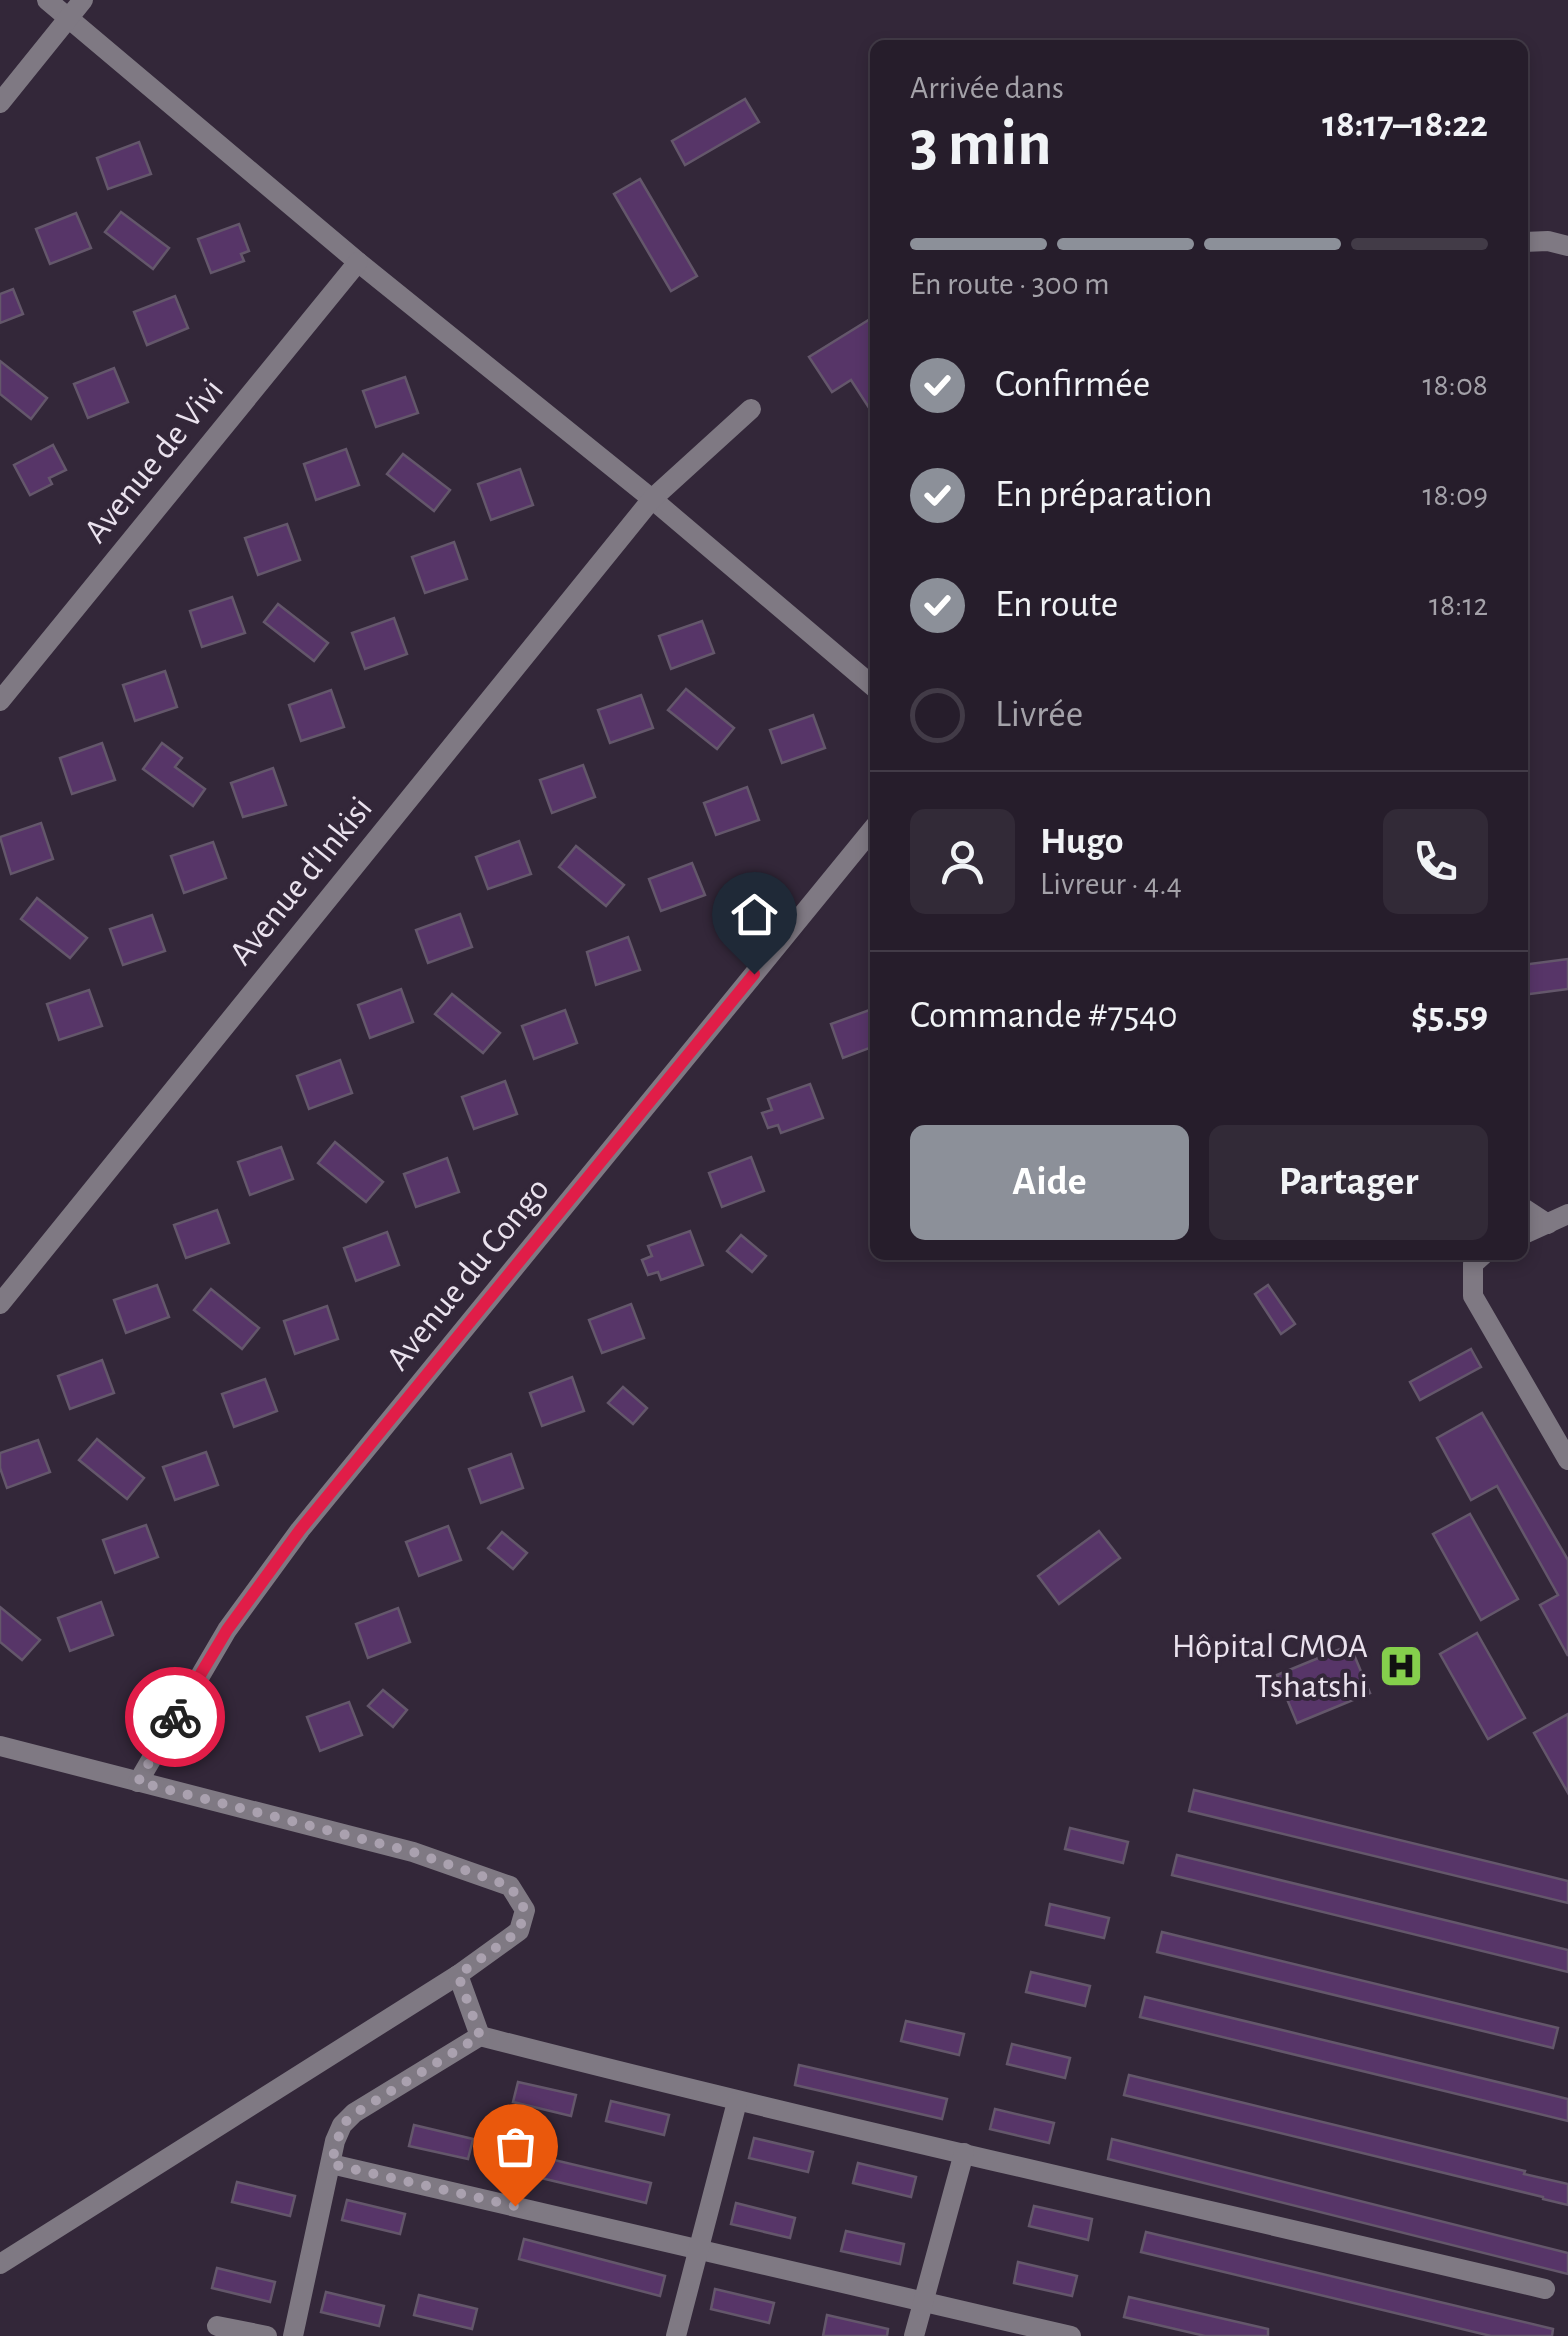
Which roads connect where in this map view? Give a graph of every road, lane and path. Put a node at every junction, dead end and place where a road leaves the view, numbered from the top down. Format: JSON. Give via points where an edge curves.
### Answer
{"nodes":[{"id":1,"x":47,"y":0,"type":"edge"},
{"id":2,"x":83,"y":0,"type":"edge"},
{"id":3,"x":69,"y":17,"type":"junction"},
{"id":4,"x":0,"y":104,"type":"edge"},
{"id":5,"x":1528,"y":242,"type":"edge"},
{"id":6,"x":1568,"y":246,"type":"edge"},
{"id":7,"x":358,"y":262,"type":"junction"},
{"id":8,"x":751,"y":409,"type":"dead end"},
{"id":9,"x":652,"y":499,"type":"junction"},
{"id":10,"x":870,"y":684,"type":"edge"},
{"id":11,"x":0,"y":701,"type":"edge"},
{"id":12,"x":870,"y":832,"type":"edge"},
{"id":13,"x":1528,"y":1211,"type":"edge"},
{"id":14,"x":1568,"y":1214,"type":"edge"},
{"id":15,"x":1548,"y":1224,"type":"junction"},
{"id":16,"x":1528,"y":1232,"type":"edge"},
{"id":17,"x":1478,"y":1260,"type":"edge"},
{"id":18,"x":0,"y":1304,"type":"edge"},
{"id":19,"x":1568,"y":1460,"type":"edge"},
{"id":20,"x":0,"y":1746,"type":"edge"},
{"id":21,"x":138,"y":1782,"type":"junction"},
{"id":22,"x":458,"y":1975,"type":"junction"},
{"id":23,"x":480,"y":2036,"type":"junction"},
{"id":24,"x":737,"y":2102,"type":"junction"},
{"id":25,"x":964,"y":2153,"type":"junction"},
{"id":26,"x":331,"y":2164,"type":"junction"},
{"id":27,"x":699,"y":2248,"type":"junction"},
{"id":28,"x":0,"y":2264,"type":"edge"},
{"id":29,"x":1545,"y":2289,"type":"dead end"},
{"id":30,"x":924,"y":2300,"type":"junction"},
{"id":31,"x":217,"y":2326,"type":"dead end"},
{"id":32,"x":1032,"y":2332,"type":"edge"},
{"id":33,"x":267,"y":2336,"type":"edge"},
{"id":34,"x":293,"y":2336,"type":"edge"},
{"id":35,"x":676,"y":2336,"type":"edge"},
{"id":36,"x":914,"y":2336,"type":"edge"},
{"id":37,"x":1071,"y":2336,"type":"edge"}],
"edges":[{"from":1,"to":3,"type":"street"},
{"from":2,"to":3,"type":"street"},
{"from":3,"to":4,"type":"street"},
{"from":3,"to":7,"type":"street"},
{"from":5,"to":6,"type":"street"},
{"from":7,"to":9,"type":"street"},
{"from":7,"to":11,"type":"street","name":"Avenue de Vivi"},
{"from":8,"to":9,"type":"street","name":"Avenue d'Inkisi"},
{"from":9,"to":10,"type":"street"},
{"from":9,"to":18,"type":"street","name":"Avenue d'Inkisi"},
{"from":12,"to":21,"type":"street","name":"Avenue du Congo","via":[[300,1530],[227,1630]]},
{"from":13,"to":15,"type":"street"},
{"from":14,"to":15,"type":"street"},
{"from":15,"to":16,"type":"street"},
{"from":17,"to":19,"type":"street","via":[[1473,1296]]},
{"from":20,"to":21,"type":"street"},
{"from":21,"to":22,"type":"street","via":[[413,1852],[510,1886],[525,1910],[519,1931]]},
{"from":22,"to":23,"type":"street"},
{"from":22,"to":28,"type":"street"},
{"from":23,"to":24,"type":"street"},
{"from":23,"to":26,"type":"street","via":[[354,2114],[342,2125]]},
{"from":24,"to":25,"type":"street"},
{"from":24,"to":27,"type":"street"},
{"from":25,"to":29,"type":"street"},
{"from":25,"to":30,"type":"street"},
{"from":26,"to":27,"type":"street"},
{"from":26,"to":34,"type":"street"},
{"from":27,"to":30,"type":"street"},
{"from":27,"to":35,"type":"street"},
{"from":30,"to":32,"type":"street"},
{"from":30,"to":36,"type":"street"},
{"from":31,"to":33,"type":"street"},
{"from":32,"to":37,"type":"street"}]}
